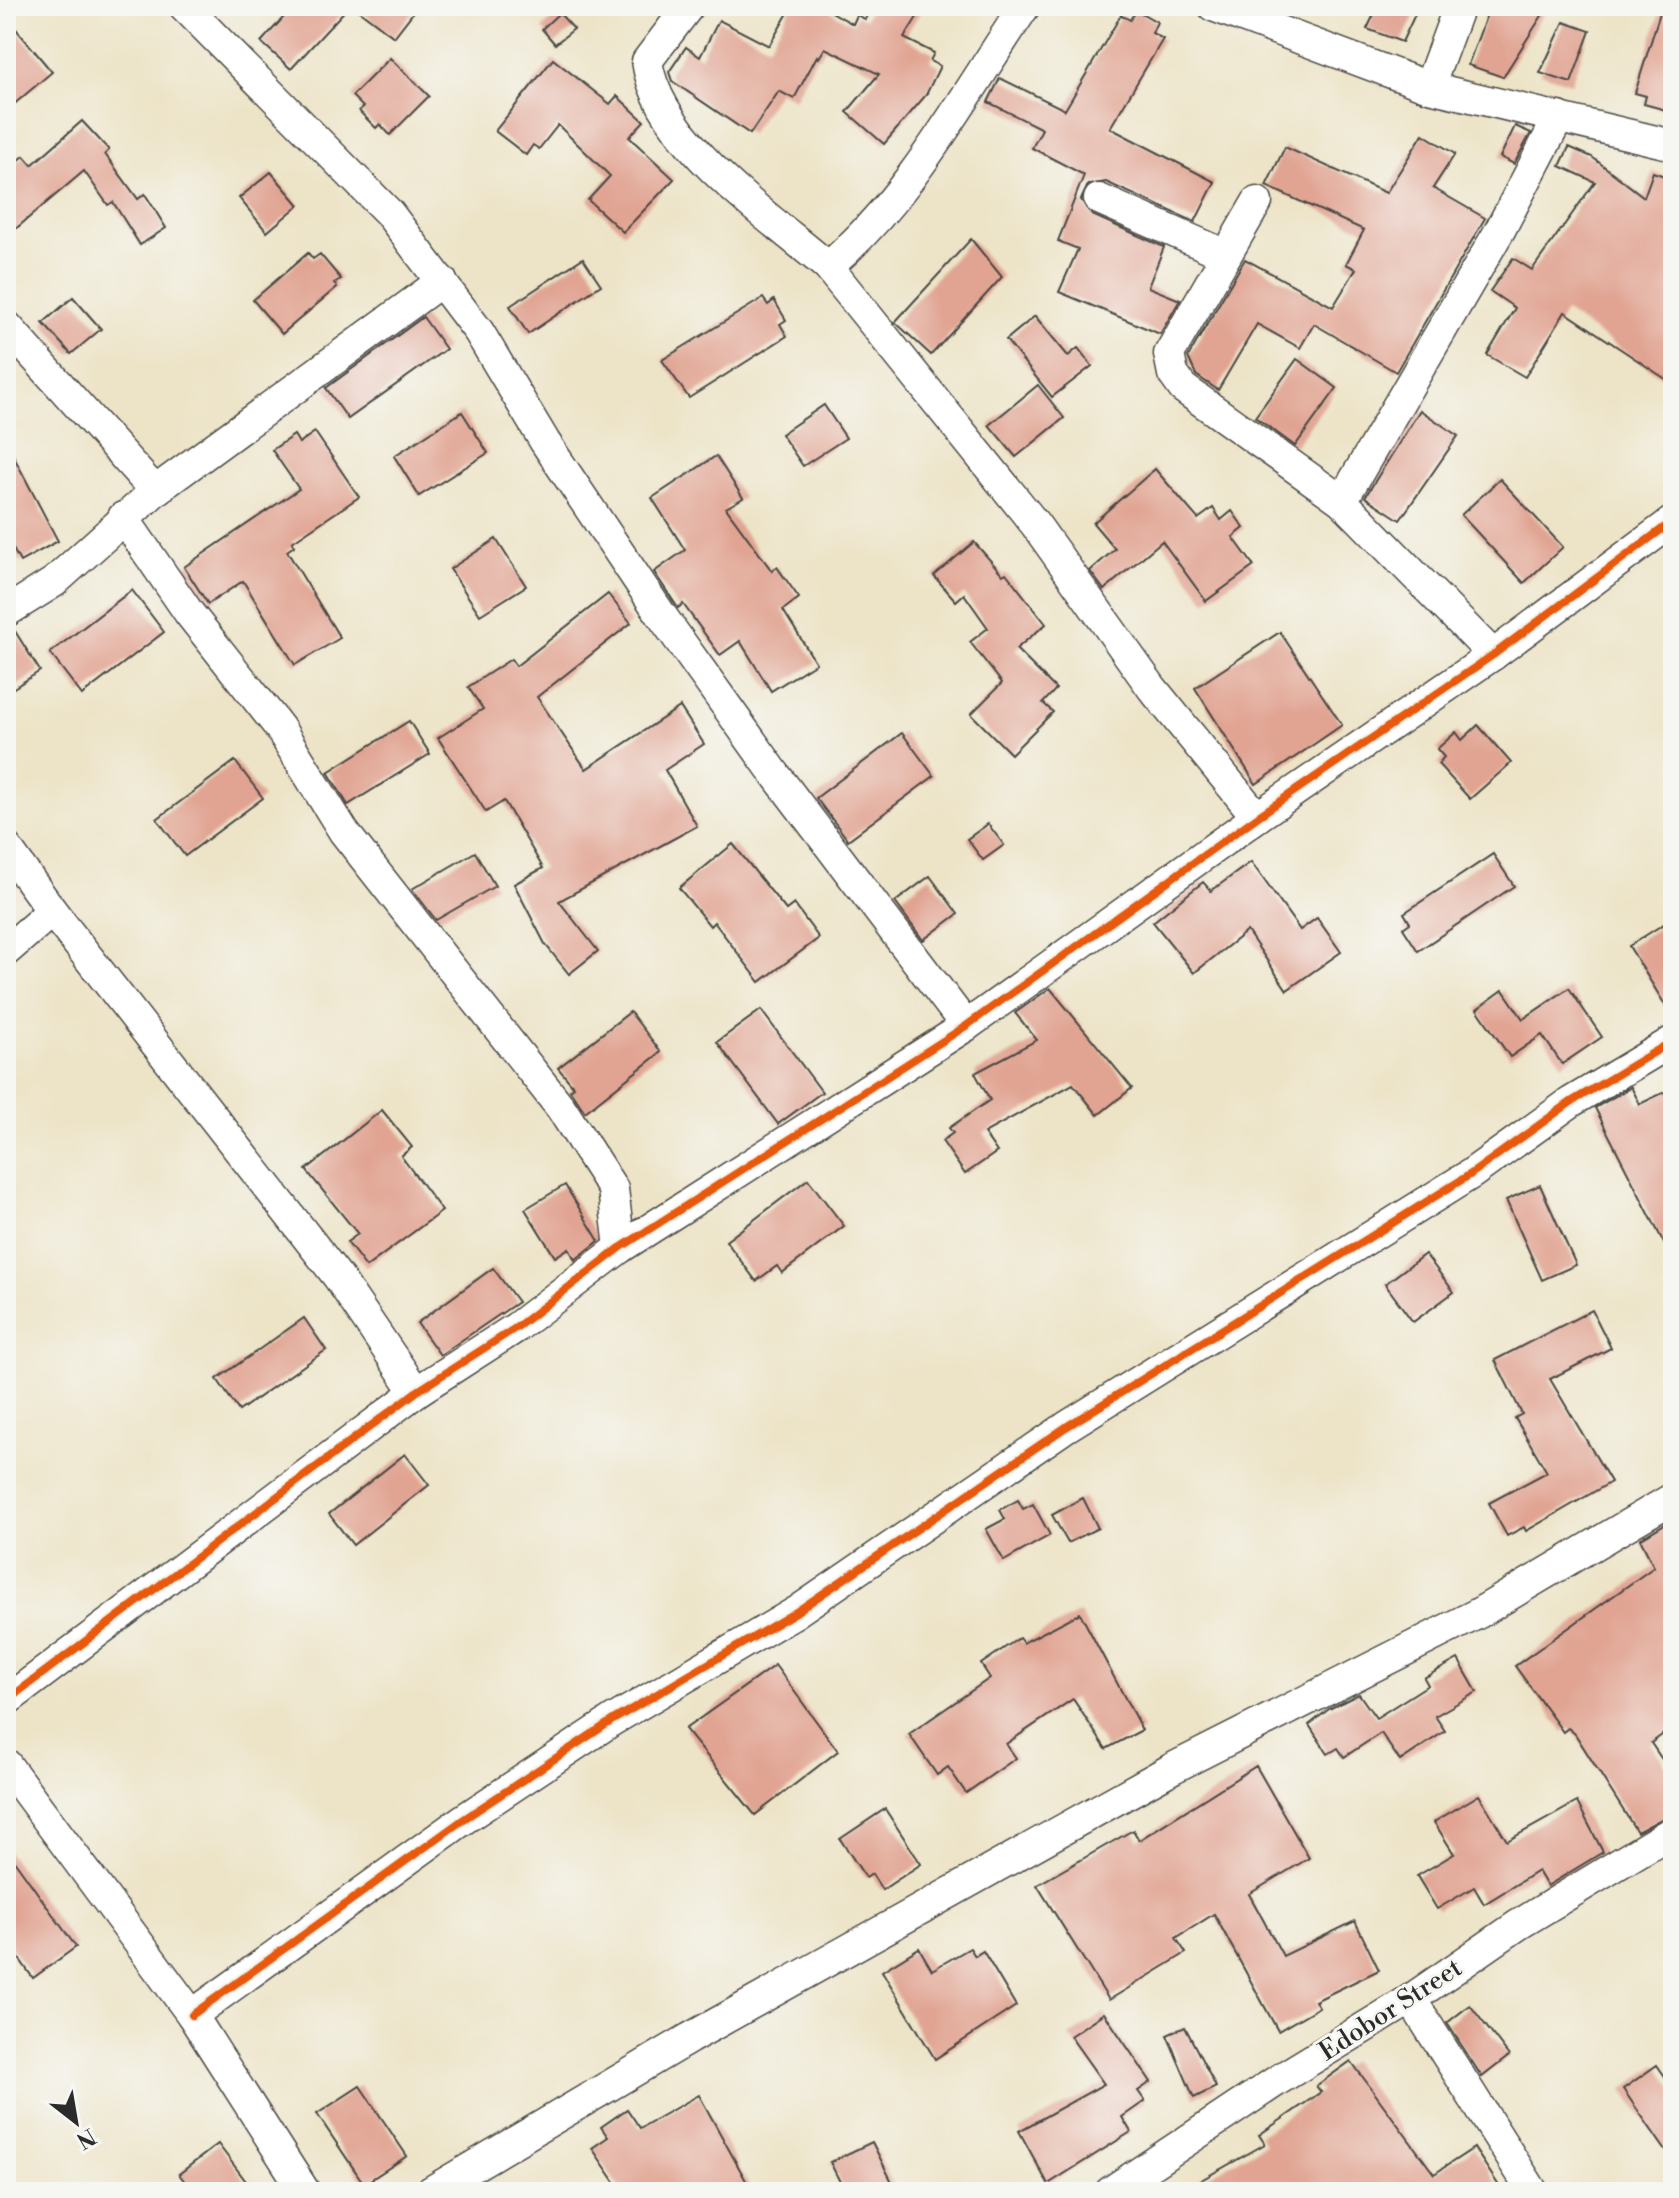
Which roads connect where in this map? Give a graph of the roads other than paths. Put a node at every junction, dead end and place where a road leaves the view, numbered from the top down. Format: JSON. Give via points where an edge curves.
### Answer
{"nodes":[{"id":1,"x":184,"y":6,"type":"edge"},
{"id":2,"x":689,"y":6,"type":"edge"},
{"id":3,"x":1025,"y":6,"type":"edge"},
{"id":4,"x":1213,"y":6,"type":"edge"},
{"id":5,"x":1459,"y":6,"type":"edge"},
{"id":6,"x":1429,"y":87,"type":"junction"},
{"id":7,"x":1559,"y":117,"type":"junction"},
{"id":8,"x":1673,"y":145,"type":"edge"},
{"id":9,"x":1099,"y":199,"type":"dead end"},
{"id":10,"x":1257,"y":202,"type":"dead end"},
{"id":11,"x":1226,"y":255,"type":"junction"},
{"id":12,"x":828,"y":267,"type":"junction"},
{"id":13,"x":442,"y":281,"type":"junction"},
{"id":14,"x":6,"y":325,"type":"edge"},
{"id":15,"x":155,"y":491,"type":"junction"},
{"id":16,"x":1342,"y":501,"type":"junction"},
{"id":17,"x":123,"y":517,"type":"junction"},
{"id":18,"x":1673,"y":521,"type":"edge"},
{"id":19,"x":6,"y":612,"type":"edge"},
{"id":20,"x":1493,"y":655,"type":"junction"},
{"id":21,"x":1257,"y":817,"type":"junction"},
{"id":22,"x":6,"y":847,"type":"edge"},
{"id":23,"x":52,"y":911,"type":"junction"},
{"id":24,"x":6,"y":951,"type":"edge"},
{"id":25,"x":966,"y":1026,"type":"junction"},
{"id":26,"x":1673,"y":1041,"type":"edge"},
{"id":27,"x":620,"y":1248,"type":"junction"},
{"id":28,"x":416,"y":1392,"type":"junction"},
{"id":29,"x":1673,"y":1498,"type":"edge"},
{"id":30,"x":6,"y":1701,"type":"edge"},
{"id":31,"x":6,"y":1764,"type":"edge"},
{"id":32,"x":1673,"y":1831,"type":"edge"},
{"id":33,"x":1411,"y":1999,"type":"junction"},
{"id":34,"x":192,"y":2015,"type":"junction"},
{"id":35,"x":305,"y":2192,"type":"edge"},
{"id":36,"x":430,"y":2192,"type":"edge"},
{"id":37,"x":1110,"y":2192,"type":"edge"},
{"id":38,"x":1533,"y":2192,"type":"edge"}],
"edges":[{"from":1,"to":13,"type":"street","via":[[389,213]]},
{"from":2,"to":12,"type":"street","via":[[647,61],[656,95],[703,160]]},
{"from":3,"to":12,"type":"street","via":[[933,150],[871,227]]},
{"from":4,"to":6,"type":"street"},
{"from":5,"to":6,"type":"street"},
{"from":6,"to":7,"type":"street"},
{"from":7,"to":8,"type":"street"},
{"from":7,"to":16,"type":"street","via":[[1500,230]]},
{"from":9,"to":11,"type":"street"},
{"from":10,"to":11,"type":"street"},
{"from":11,"to":16,"type":"street","via":[[1169,354],[1173,374],[1183,388]]},
{"from":12,"to":21,"type":"street","via":[[1035,524],[1152,688]]},
{"from":13,"to":15,"type":"street"},
{"from":13,"to":25,"type":"street","via":[[662,616]]},
{"from":14,"to":15,"type":"street"},
{"from":15,"to":17,"type":"street"},
{"from":16,"to":20,"type":"street"},
{"from":17,"to":19,"type":"street","via":[[54,582]]},
{"from":17,"to":27,"type":"street","via":[[189,613],[279,727],[353,844],[561,1108],[613,1189]]},
{"from":18,"to":20,"type":"street"},
{"from":20,"to":21,"type":"street"},
{"from":21,"to":25,"type":"street"},
{"from":22,"to":23,"type":"street"},
{"from":23,"to":24,"type":"street"},
{"from":23,"to":28,"type":"street","via":[[338,1277]]},
{"from":25,"to":27,"type":"street"},
{"from":26,"to":34,"type":"street","via":[[1066,1427],[796,1612],[613,1720],[464,1819]]},
{"from":27,"to":28,"type":"street","via":[[517,1327]]},
{"from":28,"to":30,"type":"street"},
{"from":29,"to":36,"type":"street","via":[[1479,1613],[1173,1768],[690,2038]]},
{"from":31,"to":34,"type":"street"},
{"from":32,"to":33,"type":"street","name":"Edobor Street","via":[[1518,1925]]},
{"from":33,"to":37,"type":"street","name":"Edobor Street"},
{"from":33,"to":38,"type":"street"},
{"from":34,"to":35,"type":"street"}]}
